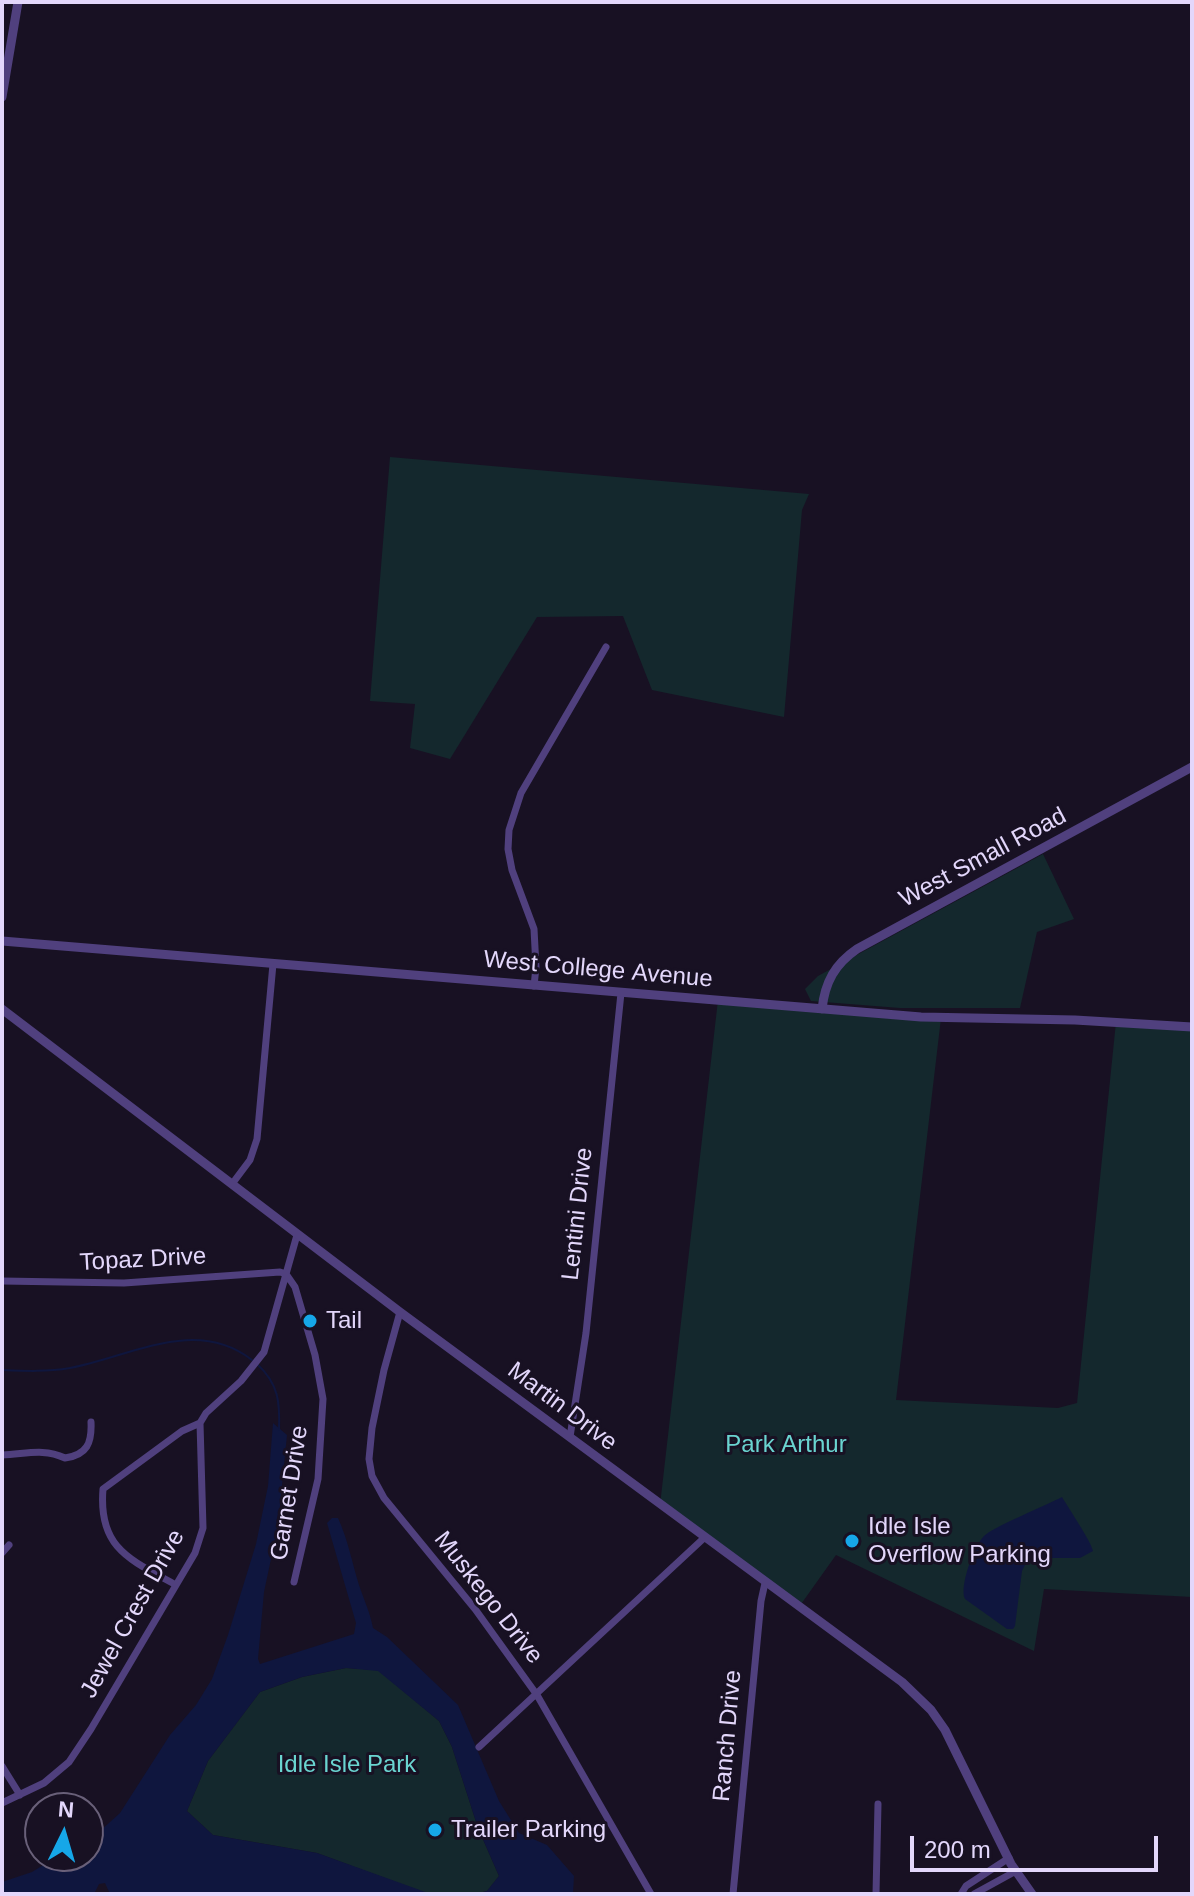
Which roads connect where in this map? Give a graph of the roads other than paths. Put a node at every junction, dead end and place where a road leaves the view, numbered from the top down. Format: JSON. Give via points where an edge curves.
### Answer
{"nodes":[{"id":1,"x":18,"y":2,"type":"edge"},
{"id":2,"x":2,"y":97,"type":"edge"},
{"id":3,"x":606,"y":647,"type":"dead end"},
{"id":4,"x":1192,"y":767,"type":"edge"},
{"id":5,"x":2,"y":941,"type":"edge"},
{"id":6,"x":273,"y":964,"type":"junction"},
{"id":7,"x":534,"y":986,"type":"junction"},
{"id":8,"x":621,"y":993,"type":"junction"},
{"id":9,"x":2,"y":1009,"type":"edge"},
{"id":10,"x":822,"y":1009,"type":"junction"},
{"id":11,"x":1192,"y":1027,"type":"edge"},
{"id":12,"x":232,"y":1184,"type":"junction"},
{"id":13,"x":297,"y":1235,"type":"junction"},
{"id":14,"x":286,"y":1274,"type":"junction"},
{"id":15,"x":2,"y":1281,"type":"edge"},
{"id":16,"x":400,"y":1312,"type":"junction"},
{"id":17,"x":91,"y":1422,"type":"dead end"},
{"id":18,"x":200,"y":1423,"type":"junction"},
{"id":19,"x":570,"y":1437,"type":"junction"},
{"id":20,"x":2,"y":1455,"type":"edge"},
{"id":21,"x":704,"y":1538,"type":"junction"},
{"id":22,"x":9,"y":1545,"type":"dead end"},
{"id":23,"x":2,"y":1553,"type":"edge"},
{"id":24,"x":294,"y":1582,"type":"dead end"},
{"id":25,"x":765,"y":1583,"type":"junction"},
{"id":26,"x":176,"y":1585,"type":"junction"},
{"id":27,"x":537,"y":1695,"type":"junction"},
{"id":28,"x":479,"y":1747,"type":"dead end"},
{"id":29,"x":2,"y":1766,"type":"edge"},
{"id":30,"x":20,"y":1795,"type":"junction"},
{"id":31,"x":2,"y":1803,"type":"edge"},
{"id":32,"x":878,"y":1804,"type":"dead end"},
{"id":33,"x":1009,"y":1858,"type":"junction"},
{"id":34,"x":1016,"y":1871,"type":"junction"},
{"id":35,"x":651,"y":1894,"type":"edge"},
{"id":36,"x":733,"y":1894,"type":"edge"},
{"id":37,"x":876,"y":1894,"type":"edge"},
{"id":38,"x":961,"y":1894,"type":"edge"},
{"id":39,"x":974,"y":1894,"type":"edge"},
{"id":40,"x":1032,"y":1894,"type":"edge"}],
"edges":[{"from":1,"to":2,"type":"street"},
{"from":3,"to":7,"type":"street","via":[[521,793],[509,830],[512,870],[534,929]]},
{"from":4,"to":10,"type":"street","name":"West Small Road","via":[[857,949],[829,978]]},
{"from":5,"to":6,"type":"street","name":"West College Avenue"},
{"from":6,"to":7,"type":"street","name":"West College Avenue"},
{"from":6,"to":12,"type":"street","via":[[257,1139],[250,1160]]},
{"from":7,"to":8,"type":"street","name":"West College Avenue"},
{"from":8,"to":10,"type":"street","name":"West College Avenue"},
{"from":8,"to":19,"type":"street","name":"Lentini Drive","via":[[586,1333]]},
{"from":9,"to":12,"type":"street","name":"Martin Drive"},
{"from":10,"to":11,"type":"street","name":"West College Avenue"},
{"from":12,"to":13,"type":"street","name":"Martin Drive"},
{"from":13,"to":14,"type":"street"},
{"from":13,"to":16,"type":"street","name":"Martin Drive"},
{"from":14,"to":15,"type":"street","name":"Topaz Drive","via":[[113,1283]]},
{"from":14,"to":18,"type":"street","via":[[264,1352]]},
{"from":14,"to":24,"type":"street","name":"Garnet Drive","via":[[295,1287],[323,1399],[318,1479]]},
{"from":16,"to":19,"type":"street","name":"Martin Drive"},
{"from":16,"to":27,"type":"street","name":"Muskego Drive","via":[[372,1428],[372,1476]]},
{"from":17,"to":20,"type":"street","via":[[91,1442],[76,1456]]},
{"from":18,"to":26,"type":"street","name":"Jewel Crest Drive","via":[[203,1528]]},
{"from":18,"to":26,"type":"street","via":[[103,1489],[107,1530],[119,1551]]},
{"from":19,"to":21,"type":"street","name":"Martin Drive"},
{"from":21,"to":25,"type":"street","name":"Martin Drive"},
{"from":21,"to":27,"type":"street"},
{"from":22,"to":23,"type":"street"},
{"from":25,"to":33,"type":"street","name":"Martin Drive","via":[[902,1682],[931,1710]]},
{"from":25,"to":36,"type":"street","name":"Ranch Drive"},
{"from":26,"to":30,"type":"street","name":"Jewel Crest Drive","via":[[80,1747],[60,1772]]},
{"from":27,"to":28,"type":"street"},
{"from":27,"to":35,"type":"street","name":"Muskego Drive"},
{"from":29,"to":30,"type":"street"},
{"from":30,"to":31,"type":"street","name":"Jewel Crest Drive"},
{"from":32,"to":37,"type":"street"},
{"from":33,"to":34,"type":"street","name":"Martin Drive"},
{"from":33,"to":38,"type":"street"},
{"from":34,"to":39,"type":"street"},
{"from":34,"to":40,"type":"street","name":"Martin Drive"}]}
